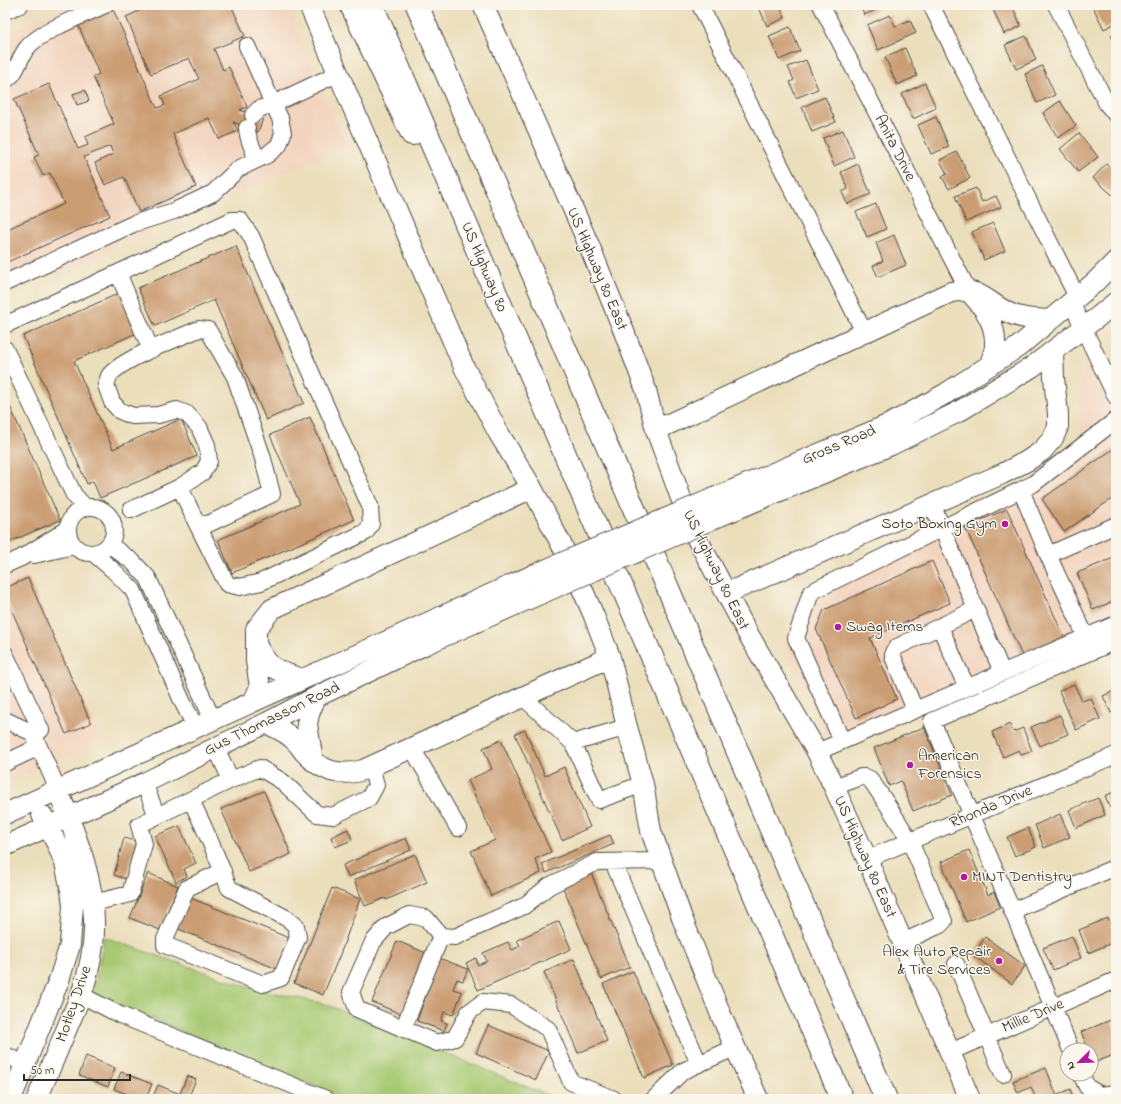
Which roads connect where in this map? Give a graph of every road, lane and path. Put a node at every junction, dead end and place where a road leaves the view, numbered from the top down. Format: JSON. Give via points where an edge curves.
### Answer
{"nodes":[{"id":1,"x":20,"y":5,"type":"edge"},
{"id":2,"x":105,"y":5,"type":"edge"},
{"id":3,"x":309,"y":5,"type":"edge"},
{"id":4,"x":351,"y":5,"type":"edge"},
{"id":5,"x":372,"y":5,"type":"edge"},
{"id":6,"x":417,"y":5,"type":"edge"},
{"id":7,"x":482,"y":5,"type":"edge"},
{"id":8,"x":700,"y":5,"type":"edge"},
{"id":9,"x":821,"y":5,"type":"edge"},
{"id":10,"x":931,"y":5,"type":"edge"},
{"id":11,"x":1056,"y":5,"type":"edge"},
{"id":12,"x":5,"y":11,"type":"edge"},
{"id":13,"x":247,"y":46,"type":"dead end"},
{"id":14,"x":339,"y":73,"type":"junction"},
{"id":15,"x":5,"y":80,"type":"edge"},
{"id":16,"x":272,"y":104,"type":"junction"},
{"id":17,"x":1116,"y":116,"type":"edge"},
{"id":18,"x":258,"y":159,"type":"junction"},
{"id":19,"x":460,"y":211,"type":"junction"},
{"id":20,"x":1116,"y":261,"type":"edge"},
{"id":21,"x":118,"y":273,"type":"junction"},
{"id":22,"x":5,"y":283,"type":"edge"},
{"id":23,"x":968,"y":290,"type":"junction"},
{"id":24,"x":1074,"y":300,"type":"junction"},
{"id":25,"x":1116,"y":302,"type":"edge"},
{"id":26,"x":1050,"y":320,"type":"junction"},
{"id":27,"x":5,"y":325,"type":"edge"},
{"id":28,"x":1087,"y":326,"type":"junction"},
{"id":29,"x":864,"y":332,"type":"junction"},
{"id":30,"x":5,"y":349,"type":"edge"},
{"id":31,"x":151,"y":350,"type":"junction"},
{"id":32,"x":1053,"y":352,"type":"junction"},
{"id":33,"x":990,"y":364,"type":"junction"},
{"id":34,"x":1116,"y":376,"type":"edge"},
{"id":35,"x":1011,"y":380,"type":"junction"},
{"id":36,"x":1116,"y":397,"type":"edge"},
{"id":37,"x":1056,"y":403,"type":"junction"},
{"id":38,"x":1116,"y":420,"type":"edge"},
{"id":39,"x":656,"y":430,"type":"junction"},
{"id":40,"x":180,"y":487,"type":"junction"},
{"id":41,"x":532,"y":488,"type":"junction"},
{"id":42,"x":1021,"y":490,"type":"junction"},
{"id":43,"x":932,"y":504,"type":"junction"},
{"id":44,"x":718,"y":506,"type":"junction"},
{"id":45,"x":81,"y":510,"type":"junction"},
{"id":46,"x":130,"y":510,"type":"junction"},
{"id":47,"x":106,"y":512,"type":"junction"},
{"id":48,"x":196,"y":522,"type":"junction"},
{"id":49,"x":1116,"y":525,"type":"edge"},
{"id":50,"x":114,"y":526,"type":"junction"},
{"id":51,"x":941,"y":528,"type":"junction"},
{"id":52,"x":68,"y":529,"type":"junction"},
{"id":53,"x":110,"y":545,"type":"junction"},
{"id":54,"x":74,"y":546,"type":"junction"},
{"id":55,"x":93,"y":553,"type":"junction"},
{"id":56,"x":1048,"y":556,"type":"junction"},
{"id":57,"x":21,"y":558,"type":"junction"},
{"id":58,"x":5,"y":565,"type":"edge"},
{"id":59,"x":531,"y":576,"type":"joint"},
{"id":60,"x":727,"y":593,"type":"junction"},
{"id":61,"x":540,"y":594,"type":"joint"},
{"id":62,"x":976,"y":610,"type":"junction"},
{"id":63,"x":1116,"y":624,"type":"edge"},
{"id":64,"x":940,"y":627,"type":"junction"},
{"id":65,"x":1086,"y":637,"type":"junction"},
{"id":66,"x":1116,"y":641,"type":"edge"},
{"id":67,"x":255,"y":642,"type":"junction"},
{"id":68,"x":5,"y":654,"type":"edge"},
{"id":69,"x":610,"y":657,"type":"junction"},
{"id":70,"x":1002,"y":672,"type":"junction"},
{"id":71,"x":302,"y":678,"type":"junction"},
{"id":72,"x":966,"y":688,"type":"junction"},
{"id":73,"x":316,"y":697,"type":"junction"},
{"id":74,"x":523,"y":697,"type":"junction"},
{"id":75,"x":254,"y":700,"type":"junction"},
{"id":76,"x":915,"y":710,"type":"junction"},
{"id":77,"x":5,"y":720,"type":"edge"},
{"id":78,"x":266,"y":723,"type":"junction"},
{"id":79,"x":205,"y":724,"type":"junction"},
{"id":80,"x":627,"y":727,"type":"junction"},
{"id":81,"x":36,"y":740,"type":"junction"},
{"id":82,"x":842,"y":741,"type":"junction"},
{"id":83,"x":573,"y":743,"type":"junction"},
{"id":84,"x":216,"y":748,"type":"junction"},
{"id":85,"x":412,"y":748,"type":"junction"},
{"id":86,"x":816,"y":752,"type":"junction"},
{"id":87,"x":1116,"y":755,"type":"edge"},
{"id":88,"x":313,"y":761,"type":"junction"},
{"id":89,"x":5,"y":763,"type":"edge"},
{"id":90,"x":371,"y":766,"type":"junction"},
{"id":91,"x":231,"y":780,"type":"junction"},
{"id":92,"x":144,"y":783,"type":"junction"},
{"id":93,"x":643,"y":784,"type":"junction"},
{"id":94,"x":834,"y":787,"type":"junction"},
{"id":95,"x":58,"y":790,"type":"junction"},
{"id":96,"x":35,"y":800,"type":"junction"},
{"id":97,"x":192,"y":800,"type":"junction"},
{"id":98,"x":5,"y":814,"type":"edge"},
{"id":99,"x":972,"y":815,"type":"junction"},
{"id":100,"x":157,"y":816,"type":"junction"},
{"id":101,"x":69,"y":817,"type":"junction"},
{"id":102,"x":48,"y":827,"type":"junction"},
{"id":103,"x":458,"y":828,"type":"dead end"},
{"id":104,"x":910,"y":842,"type":"junction"},
{"id":105,"x":5,"y":846,"type":"edge"},
{"id":106,"x":867,"y":859,"type":"junction"},
{"id":107,"x":661,"y":861,"type":"junction"},
{"id":108,"x":613,"y":862,"type":"junction"},
{"id":109,"x":1116,"y":867,"type":"edge"},
{"id":110,"x":223,"y":871,"type":"junction"},
{"id":111,"x":93,"y":903,"type":"junction"},
{"id":112,"x":73,"y":906,"type":"junction"},
{"id":113,"x":1012,"y":911,"type":"junction"},
{"id":114,"x":441,"y":936,"type":"junction"},
{"id":115,"x":903,"y":942,"type":"junction"},
{"id":116,"x":956,"y":964,"type":"dead end"},
{"id":117,"x":1116,"y":980,"type":"edge"},
{"id":118,"x":81,"y":996,"type":"junction"},
{"id":119,"x":1053,"y":1007,"type":"junction"},
{"id":120,"x":404,"y":1029,"type":"junction"},
{"id":121,"x":987,"y":1036,"type":"junction"},
{"id":122,"x":1068,"y":1042,"type":"edge"},
{"id":123,"x":736,"y":1047,"type":"junction"},
{"id":124,"x":950,"y":1052,"type":"junction"},
{"id":125,"x":5,"y":1055,"type":"edge"},
{"id":126,"x":25,"y":1064,"type":"junction"},
{"id":127,"x":700,"y":1064,"type":"junction"},
{"id":128,"x":1003,"y":1074,"type":"dead end"},
{"id":129,"x":1084,"y":1082,"type":"edge"},
{"id":130,"x":13,"y":1093,"type":"edge"},
{"id":131,"x":1116,"y":1093,"type":"edge"},
{"id":132,"x":40,"y":1098,"type":"edge"},
{"id":133,"x":326,"y":1099,"type":"edge"},
{"id":134,"x":614,"y":1099,"type":"edge"},
{"id":135,"x":654,"y":1099,"type":"edge"},
{"id":136,"x":758,"y":1099,"type":"edge"},
{"id":137,"x":842,"y":1099,"type":"edge"},
{"id":138,"x":886,"y":1099,"type":"edge"},
{"id":139,"x":970,"y":1099,"type":"edge"}],
"edges":[{"from":1,"to":12,"type":"street"},
{"from":2,"to":15,"type":"street","via":[[41,36],[27,48]]},
{"from":3,"to":14,"type":"main road"},
{"from":4,"to":19,"type":"highway","via":[[408,127]]},
{"from":5,"to":19,"type":"highway","name":"US Highway 80"},
{"from":6,"to":138,"type":"highway"},
{"from":7,"to":39,"type":"main road","name":"US Highway 80 East","via":[[592,252],[646,390]]},
{"from":8,"to":29,"type":"street"},
{"from":9,"to":23,"type":"street","name":"Anita Drive"},
{"from":10,"to":24,"type":"street"},
{"from":11,"to":17,"type":"street","via":[[1106,104]]},
{"from":13,"to":16,"type":"street"},
{"from":14,"to":16,"type":"street"},
{"from":14,"to":41,"type":"main road","via":[[464,367],[498,432]]},
{"from":16,"to":18,"type":"street","via":[[280,118],[283,133],[279,145]]},
{"from":16,"to":18,"type":"street","via":[[259,109],[250,121],[247,133]]},
{"from":18,"to":22,"type":"street","via":[[238,169],[213,193],[174,211],[133,224]]},
{"from":19,"to":137,"type":"highway","name":"US Highway 80"},
{"from":20,"to":24,"type":"main road","name":"Gross Road"},
{"from":21,"to":27,"type":"street"},
{"from":21,"to":31,"type":"street"},
{"from":21,"to":48,"type":"street","via":[[232,220],[240,220],[251,236],[367,499],[371,524],[366,532],[261,582],[240,587],[227,584]]},
{"from":23,"to":26,"type":"main road","via":[[1007,312],[1024,318]]},
{"from":23,"to":29,"type":"main road","via":[[951,292]]},
{"from":23,"to":33,"type":"main road","via":[[989,316],[994,331],[995,346]]},
{"from":24,"to":26,"type":"main road","name":"Gross Road"},
{"from":24,"to":28,"type":"street"},
{"from":25,"to":28,"type":"main road","name":"Gross Road"},
{"from":26,"to":33,"type":"main road","name":"Gross Road","via":[[1018,347]]},
{"from":28,"to":32,"type":"main road","name":"Gross Road"},
{"from":28,"to":34,"type":"street"},
{"from":28,"to":36,"type":"street"},
{"from":29,"to":39,"type":"main road"},
{"from":30,"to":45,"type":"street"},
{"from":31,"to":40,"type":"street","via":[[124,363],[110,376],[106,385],[112,402],[120,411],[133,416],[158,415],[177,410],[187,414],[199,427],[207,445],[209,461],[203,472]]},
{"from":31,"to":48,"type":"street","via":[[199,329],[208,330],[235,377],[271,487],[272,494],[230,514],[206,525]]},
{"from":32,"to":35,"type":"main road","name":"Gross Road"},
{"from":32,"to":37,"type":"main road"},
{"from":33,"to":44,"type":"main road","name":"Gross Road","via":[[945,394],[890,424]]},
{"from":35,"to":37,"type":"main road","via":[[1034,380],[1046,387]]},
{"from":35,"to":44,"type":"main road","name":"Gross Road","via":[[958,412],[891,445]]},
{"from":37,"to":43,"type":"main road","via":[[1058,427],[1042,451],[1002,474]]},
{"from":38,"to":42,"type":"street","via":[[1034,484]]},
{"from":39,"to":60,"type":"main road","name":"US Highway 80 East","via":[[694,530]]},
{"from":40,"to":46,"type":"street"},
{"from":40,"to":48,"type":"street"},
{"from":41,"to":67,"type":"main road","via":[[272,610],[256,629]]},
{"from":41,"to":69,"type":"main road","via":[[570,561]]},
{"from":42,"to":51,"type":"street"},
{"from":42,"to":56,"type":"street"},
{"from":43,"to":51,"type":"street"},
{"from":43,"to":60,"type":"main road"},
{"from":44,"to":59,"type":"main road","name":"Gross Road","bridge":true},
{"from":44,"to":61,"type":"main road","name":"Gross Road","bridge":true},
{"from":45,"to":47,"type":"street","via":[[93,507]]},
{"from":45,"to":52,"type":"street","via":[[72,518]]},
{"from":46,"to":47,"type":"street"},
{"from":46,"to":50,"type":"street"},
{"from":47,"to":50,"type":"street"},
{"from":49,"to":56,"type":"street"},
{"from":50,"to":53,"type":"street","via":[[114,536]]},
{"from":51,"to":62,"type":"street"},
{"from":51,"to":82,"type":"street","via":[[811,592],[796,638]]},
{"from":52,"to":54,"type":"street"},
{"from":52,"to":57,"type":"street"},
{"from":53,"to":55,"type":"street"},
{"from":53,"to":79,"type":"street","via":[[134,562],[148,578]]},
{"from":54,"to":55,"type":"street","via":[[86,553]]},
{"from":54,"to":57,"type":"street"},
{"from":55,"to":79,"type":"street","via":[[133,590],[183,703]]},
{"from":56,"to":65,"type":"street"},
{"from":57,"to":58,"type":"street"},
{"from":59,"to":71,"type":"main road","name":"Gus Thomasson Road"},
{"from":60,"to":86,"type":"main road","name":"US Highway 80 East"},
{"from":61,"to":73,"type":"main road","name":"Gus Thomasson Road","via":[[426,644]]},
{"from":62,"to":64,"type":"street"},
{"from":62,"to":70,"type":"street"},
{"from":63,"to":65,"type":"street"},
{"from":64,"to":72,"type":"street"},
{"from":64,"to":76,"type":"street","via":[[897,647],[893,652]]},
{"from":65,"to":70,"type":"street"},
{"from":66,"to":99,"type":"street","via":[[932,721]]},
{"from":67,"to":71,"type":"main road","via":[[264,659],[272,667]]},
{"from":67,"to":75,"type":"main road","via":[[260,687]]},
{"from":68,"to":81,"type":"street","via":[[41,730]]},
{"from":69,"to":74,"type":"main road"},
{"from":69,"to":80,"type":"main road"},
{"from":70,"to":72,"type":"street"},
{"from":71,"to":75,"type":"main road","name":"Gus Thomasson Road"},
{"from":72,"to":76,"type":"street"},
{"from":73,"to":78,"type":"main road","name":"Gus Thomasson Road"},
{"from":73,"to":88,"type":"main road","via":[[307,724]]},
{"from":74,"to":83,"type":"street"},
{"from":74,"to":85,"type":"main road"},
{"from":75,"to":79,"type":"main road","name":"Gus Thomasson Road"},
{"from":76,"to":82,"type":"street"},
{"from":77,"to":81,"type":"street"},
{"from":78,"to":84,"type":"main road","name":"Gus Thomasson Road"},
{"from":78,"to":88,"type":"main road","via":[[286,733]]},
{"from":79,"to":84,"type":"main road"},
{"from":79,"to":95,"type":"main road","name":"Gus Thomasson Road"},
{"from":80,"to":83,"type":"street"},
{"from":80,"to":93,"type":"main road"},
{"from":81,"to":89,"type":"street"},
{"from":81,"to":95,"type":"street"},
{"from":82,"to":86,"type":"street"},
{"from":83,"to":93,"type":"street","via":[[599,800]]},
{"from":84,"to":91,"type":"street"},
{"from":84,"to":92,"type":"main road","name":"Gus Thomasson Road"},
{"from":85,"to":90,"type":"main road"},
{"from":85,"to":103,"type":"street"},
{"from":86,"to":94,"type":"main road","name":"US Highway 80 East"},
{"from":87,"to":99,"type":"street","name":"Rhonda Drive"},
{"from":88,"to":90,"type":"main road","via":[[327,770],[341,774]]},
{"from":90,"to":91,"type":"street","via":[[376,785],[369,798],[333,816],[317,814],[283,782],[260,768]]},
{"from":91,"to":97,"type":"street"},
{"from":92,"to":100,"type":"street"},
{"from":92,"to":101,"type":"main road","name":"Gus Thomasson Road"},
{"from":93,"to":107,"type":"main road","via":[[651,831]]},
{"from":94,"to":104,"type":"street","via":[[861,777],[870,778]]},
{"from":94,"to":106,"type":"main road","name":"US Highway 80 East"},
{"from":95,"to":96,"type":"main road","name":"Gus Thomasson Road"},
{"from":95,"to":101,"type":"main road","name":"Motley Drive"},
{"from":96,"to":98,"type":"main road","name":"Gus Thomasson Road"},
{"from":96,"to":102,"type":"main road","name":"Motley Drive"},
{"from":97,"to":100,"type":"street"},
{"from":97,"to":110,"type":"street"},
{"from":99,"to":104,"type":"street","name":"Rhonda Drive"},
{"from":99,"to":113,"type":"street"},
{"from":100,"to":111,"type":"street","via":[[139,824],[144,844],[130,894]]},
{"from":101,"to":102,"type":"main road","name":"Gus Thomasson Road"},
{"from":101,"to":111,"type":"main road","name":"Motley Drive","via":[[87,872]]},
{"from":102,"to":105,"type":"main road","name":"Gus Thomasson Road"},
{"from":102,"to":112,"type":"main road","name":"Motley Drive","via":[[65,863]]},
{"from":104,"to":106,"type":"street","name":"Rhonda Drive"},
{"from":104,"to":115,"type":"street","via":[[944,921],[940,926]]},
{"from":106,"to":115,"type":"main road","name":"US Highway 80 East"},
{"from":107,"to":108,"type":"street"},
{"from":107,"to":123,"type":"main road"},
{"from":108,"to":114,"type":"street","via":[[597,862],[549,886],[524,906],[456,937]]},
{"from":108,"to":127,"type":"street"},
{"from":109,"to":113,"type":"street"},
{"from":110,"to":110,"type":"street","via":[[229,888],[288,918],[296,926],[298,937],[281,978],[263,984],[165,945],[165,938],[187,888]]},
{"from":111,"to":112,"type":"main road"},
{"from":111,"to":118,"type":"main road","name":"Motley Drive","via":[[93,944]]},
{"from":112,"to":126,"type":"main road","name":"Motley Drive","via":[[70,946]]},
{"from":113,"to":119,"type":"street"},
{"from":114,"to":120,"type":"street"},
{"from":114,"to":120,"type":"street","via":[[426,918],[409,916],[386,927],[373,942],[351,992],[357,1009]]},
{"from":115,"to":124,"type":"main road","name":"US Highway 80 East"},
{"from":116,"to":121,"type":"street"},
{"from":117,"to":119,"type":"street","name":"Millie Drive"},
{"from":118,"to":132,"type":"main road","name":"Motley Drive"},
{"from":118,"to":133,"type":"street","via":[[120,1015]]},
{"from":119,"to":121,"type":"street","name":"Millie Drive"},
{"from":119,"to":122,"type":"street"},
{"from":120,"to":134,"type":"street","via":[[436,1043],[455,1038],[469,1012],[483,1002],[512,1005],[548,1029],[571,1082]]},
{"from":121,"to":124,"type":"street","name":"Millie Drive"},
{"from":121,"to":128,"type":"street"},
{"from":123,"to":127,"type":"street"},
{"from":123,"to":136,"type":"main road"},
{"from":124,"to":139,"type":"main road","name":"US Highway 80 East"},
{"from":125,"to":126,"type":"street"},
{"from":126,"to":130,"type":"main road","name":"Motley Drive"},
{"from":127,"to":135,"type":"street","via":[[683,1071]]},
{"from":129,"to":131,"type":"street","via":[[1087,1088],[1100,1095]]},
{"from":130,"to":132,"type":"street"}]}
